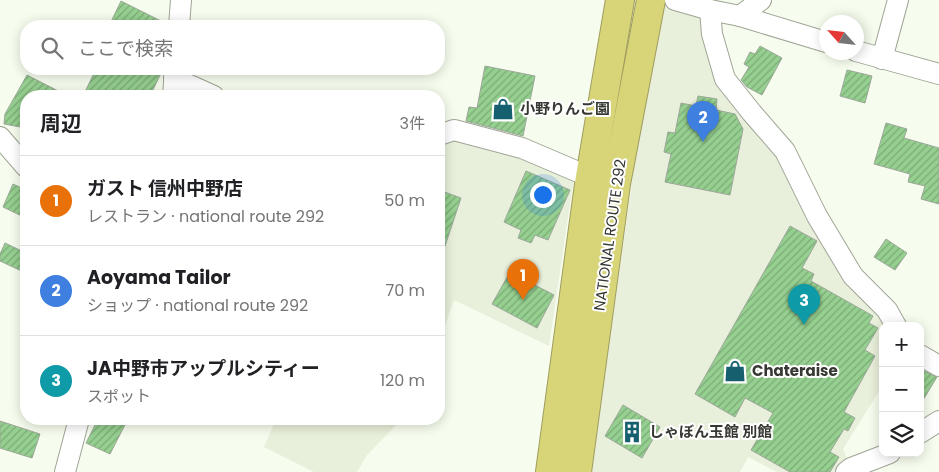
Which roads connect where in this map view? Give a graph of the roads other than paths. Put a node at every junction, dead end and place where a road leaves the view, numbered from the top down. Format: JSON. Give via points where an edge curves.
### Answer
{"nodes":[{"id":1,"x":181,"y":0,"type":"edge"},
{"id":2,"x":620,"y":0,"type":"edge"},
{"id":3,"x":651,"y":0,"type":"edge"},
{"id":4,"x":675,"y":0,"type":"edge"},
{"id":5,"x":760,"y":0,"type":"edge"},
{"id":6,"x":898,"y":0,"type":"edge"},
{"id":7,"x":710,"y":10,"type":"junction"},
{"id":8,"x":740,"y":16,"type":"junction"},
{"id":9,"x":179,"y":20,"type":"edge"},
{"id":10,"x":819,"y":40,"type":"edge"},
{"id":11,"x":864,"y":53,"type":"edge"},
{"id":12,"x":882,"y":58,"type":"junction"},
{"id":13,"x":939,"y":74,"type":"edge"},
{"id":14,"x":174,"y":81,"type":"edge"},
{"id":15,"x":198,"y":90,"type":"edge"},
{"id":16,"x":445,"y":133,"type":"edge"},
{"id":17,"x":0,"y":137,"type":"edge"},
{"id":18,"x":20,"y":160,"type":"edge"},
{"id":19,"x":590,"y":177,"type":"junction"},
{"id":20,"x":894,"y":322,"type":"edge"},
{"id":21,"x":924,"y":357,"type":"edge"},
{"id":22,"x":939,"y":366,"type":"edge"},
{"id":23,"x":939,"y":420,"type":"edge"},
{"id":24,"x":78,"y":425,"type":"edge"},
{"id":25,"x":924,"y":430,"type":"edge"},
{"id":26,"x":880,"y":457,"type":"edge"},
{"id":27,"x":66,"y":472,"type":"edge"},
{"id":28,"x":550,"y":472,"type":"edge"},
{"id":29,"x":577,"y":472,"type":"edge"},
{"id":30,"x":846,"y":472,"type":"edge"}],
"edges":[{"from":1,"to":9,"type":"street"},
{"from":2,"to":19,"type":"highway","name":"NATIONAL ROUTE 292"},
{"from":3,"to":29,"type":"highway","name":"NATIONAL ROUTE 292","via":[[616,184]]},
{"from":4,"to":7,"type":"street"},
{"from":5,"to":8,"type":"street"},
{"from":6,"to":12,"type":"street"},
{"from":7,"to":8,"type":"street"},
{"from":7,"to":20,"type":"street","via":[[712,34],[725,79],[785,151],[817,216],[853,276],[887,310]]},
{"from":8,"to":10,"type":"street"},
{"from":11,"to":12,"type":"street"},
{"from":12,"to":13,"type":"street"},
{"from":14,"to":15,"type":"street"},
{"from":16,"to":19,"type":"street","via":[[454,130],[522,148]]},
{"from":17,"to":18,"type":"street"},
{"from":19,"to":28,"type":"highway","name":"NATIONAL ROUTE 292"},
{"from":21,"to":22,"type":"street"},
{"from":23,"to":25,"type":"street"},
{"from":24,"to":27,"type":"street"},
{"from":26,"to":30,"type":"street"}]}
